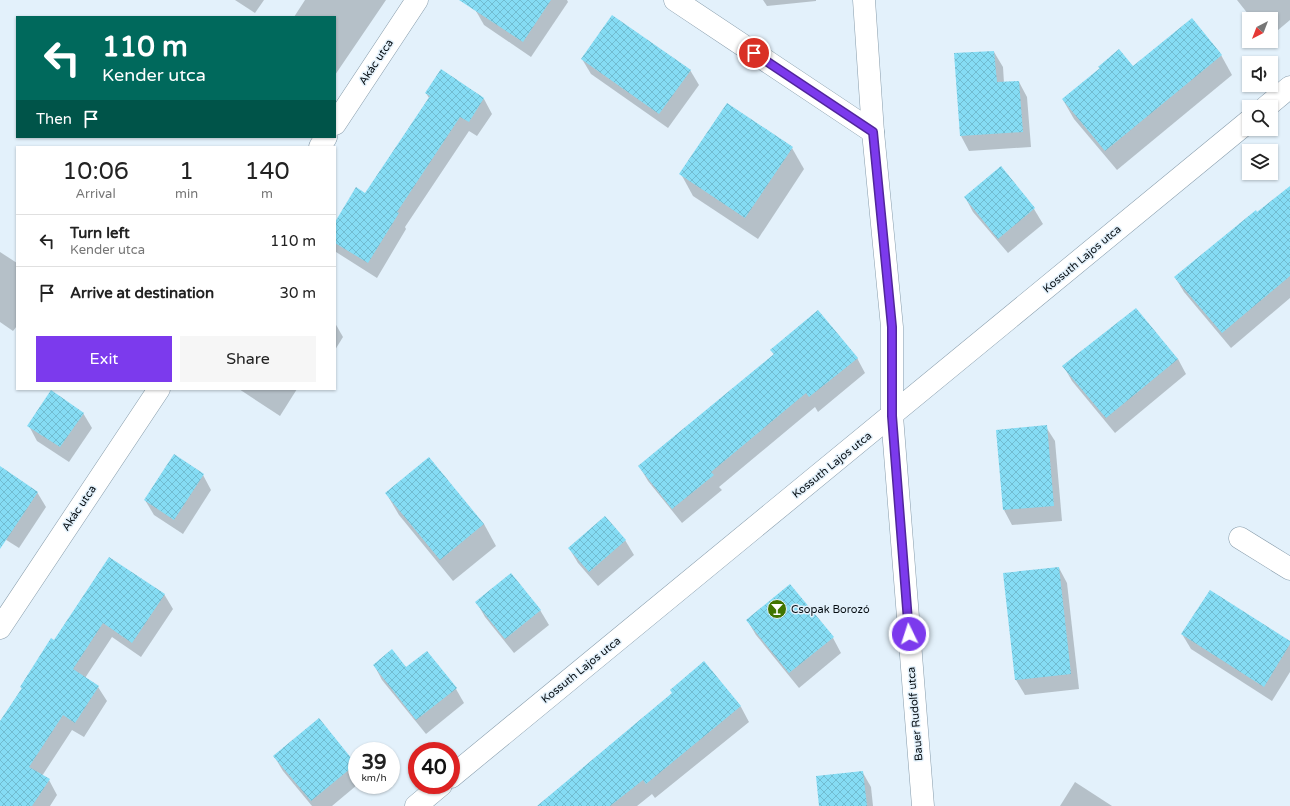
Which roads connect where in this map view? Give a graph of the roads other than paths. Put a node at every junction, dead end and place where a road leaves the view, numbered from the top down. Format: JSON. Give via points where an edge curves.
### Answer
{"nodes":[{"id":1,"x":418,"y":0,"type":"edge"},
{"id":2,"x":675,"y":0,"type":"edge"},
{"id":3,"x":864,"y":0,"type":"edge"},
{"id":4,"x":1290,"y":87,"type":"edge"},
{"id":5,"x":1274,"y":100,"type":"edge"},
{"id":6,"x":336,"y":123,"type":"edge"},
{"id":7,"x":1242,"y":127,"type":"edge"},
{"id":8,"x":873,"y":132,"type":"junction"},
{"id":9,"x":158,"y":390,"type":"edge"},
{"id":10,"x":892,"y":416,"type":"junction"},
{"id":11,"x":1240,"y":538,"type":"dead end"},
{"id":12,"x":1290,"y":569,"type":"edge"},
{"id":13,"x":0,"y":628,"type":"edge"},
{"id":14,"x":460,"y":770,"type":"edge"},
{"id":15,"x":430,"y":794,"type":"edge"},
{"id":16,"x":416,"y":806,"type":"edge"},
{"id":17,"x":923,"y":806,"type":"edge"}],
"edges":[{"from":1,"to":6,"type":"street","name":"Akác utca"},
{"from":2,"to":8,"type":"street"},
{"from":3,"to":8,"type":"street","name":"Bauer Rudolf utca"},
{"from":4,"to":5,"type":"street"},
{"from":7,"to":10,"type":"street","name":"Kossuth Lajos utca"},
{"from":8,"to":10,"type":"street","name":"Bauer Rudolf utca","via":[[892,327]]},
{"from":9,"to":13,"type":"street","name":"Akác utca"},
{"from":10,"to":14,"type":"street","name":"Kossuth Lajos utca"},
{"from":10,"to":17,"type":"street","name":"Bauer Rudolf utca"},
{"from":11,"to":12,"type":"street"},
{"from":15,"to":16,"type":"street"}]}
